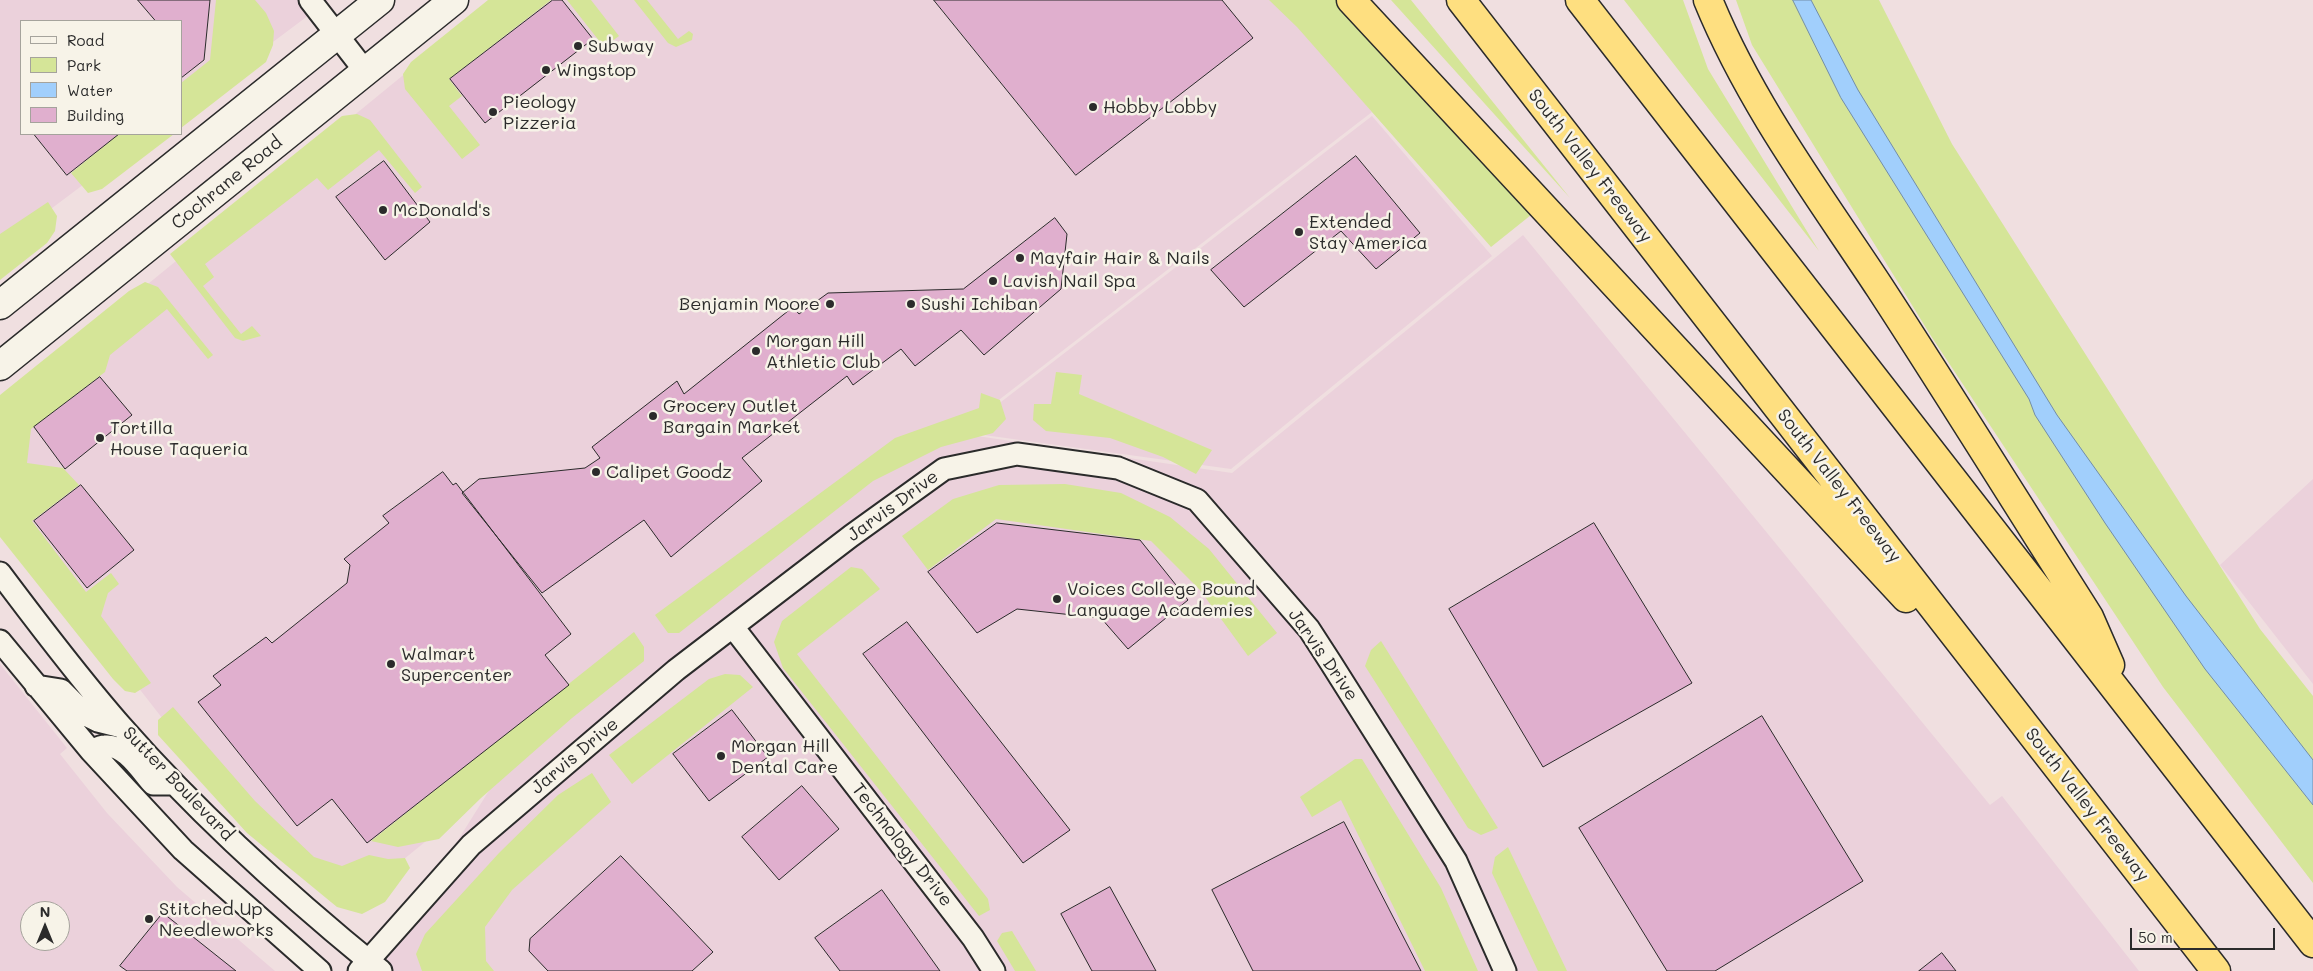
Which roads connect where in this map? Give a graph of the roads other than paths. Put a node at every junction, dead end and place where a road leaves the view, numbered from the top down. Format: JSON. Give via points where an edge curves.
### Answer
{"nodes":[{"id":1,"x":310,"y":0,"type":"edge"},
{"id":2,"x":380,"y":0,"type":"edge"},
{"id":3,"x":454,"y":0,"type":"edge"},
{"id":4,"x":1351,"y":0,"type":"edge"},
{"id":5,"x":1461,"y":0,"type":"edge"},
{"id":6,"x":1580,"y":0,"type":"edge"},
{"id":7,"x":1708,"y":0,"type":"edge"},
{"id":8,"x":336,"y":34,"type":"junction"},
{"id":9,"x":365,"y":70,"type":"junction"},
{"id":10,"x":0,"y":305,"type":"edge"},
{"id":11,"x":0,"y":366,"type":"edge"},
{"id":12,"x":0,"y":573,"type":"edge"},
{"id":13,"x":733,"y":627,"type":"junction"},
{"id":14,"x":0,"y":641,"type":"edge"},
{"id":15,"x":36,"y":686,"type":"junction"},
{"id":16,"x":2125,"y":701,"type":"junction"},
{"id":17,"x":122,"y":727,"type":"junction"},
{"id":18,"x":2031,"y":733,"type":"junction"},
{"id":19,"x":90,"y":751,"type":"junction"},
{"id":20,"x":174,"y":784,"type":"junction"},
{"id":21,"x":2313,"y":943,"type":"edge"},
{"id":22,"x":369,"y":967,"type":"edge"},
{"id":23,"x":320,"y":971,"type":"edge"},
{"id":24,"x":994,"y":971,"type":"edge"},
{"id":25,"x":1505,"y":971,"type":"edge"},
{"id":26,"x":2216,"y":971,"type":"edge"}],
"edges":[{"from":1,"to":8,"type":"street"},
{"from":2,"to":8,"type":"main road"},
{"from":3,"to":9,"type":"main road","name":"Cochrane Road"},
{"from":4,"to":18,"type":"highway"},
{"from":5,"to":18,"type":"highway","name":"South Valley Freeway"},
{"from":6,"to":16,"type":"highway"},
{"from":7,"to":16,"type":"highway","via":[[1741,72],[1777,134],[2089,617]]},
{"from":8,"to":9,"type":"street"},
{"from":8,"to":10,"type":"main road"},
{"from":9,"to":11,"type":"main road","name":"Cochrane Road"},
{"from":12,"to":17,"type":"street","name":"Sutter Boulevard"},
{"from":13,"to":22,"type":"street","name":"Jarvis Drive","via":[[676,670],[470,845]]},
{"from":13,"to":24,"type":"street","name":"Technology Drive","via":[[974,938]]},
{"from":13,"to":25,"type":"street","name":"Jarvis Drive","via":[[944,468],[1017,454],[1118,468],[1196,500],[1309,629],[1456,861]]},
{"from":14,"to":15,"type":"street"},
{"from":15,"to":17,"type":"street","via":[[61,690],[86,715]]},
{"from":15,"to":19,"type":"street"},
{"from":16,"to":21,"type":"highway"},
{"from":17,"to":20,"type":"street","name":"Sutter Boulevard"},
{"from":18,"to":26,"type":"highway","name":"South Valley Freeway"},
{"from":19,"to":20,"type":"street","via":[[114,746],[123,751],[153,784]]},
{"from":19,"to":23,"type":"street","via":[[183,850]]},
{"from":20,"to":22,"type":"street","name":"Sutter Boulevard"}]}
